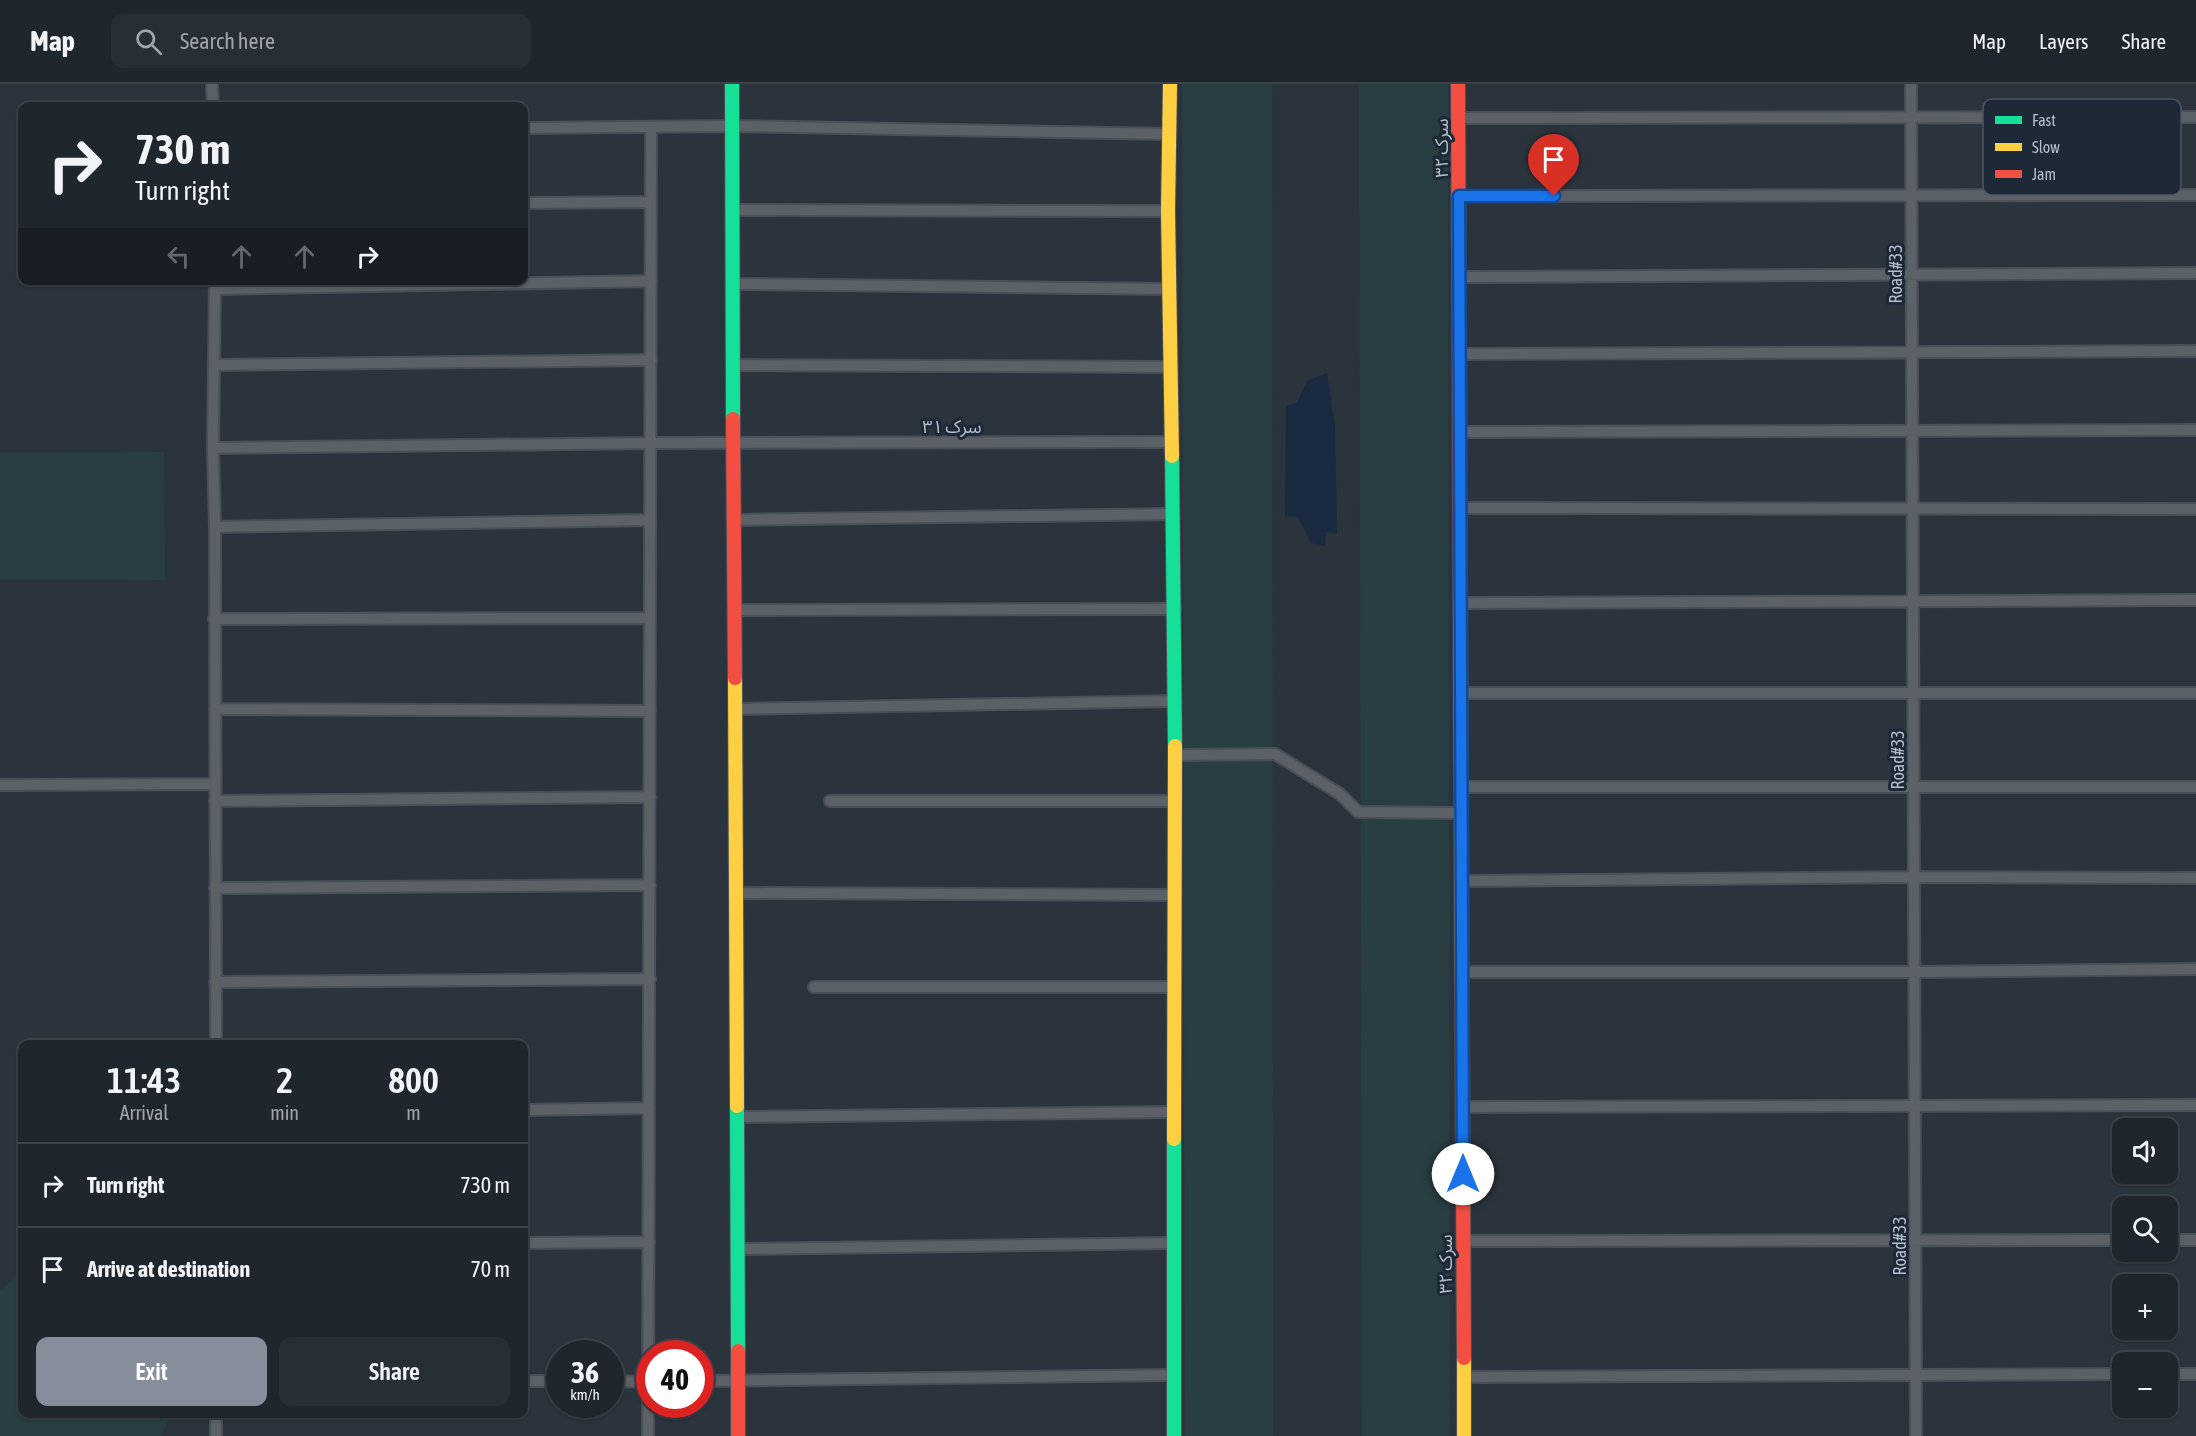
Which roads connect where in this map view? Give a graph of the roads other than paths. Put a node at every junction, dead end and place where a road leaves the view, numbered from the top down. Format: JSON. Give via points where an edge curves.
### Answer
{"nodes":[{"id":1,"x":212,"y":84,"type":"edge"},
{"id":2,"x":732,"y":84,"type":"edge"},
{"id":3,"x":1170,"y":84,"type":"edge"},
{"id":4,"x":1458,"y":84,"type":"edge"},
{"id":5,"x":1911,"y":84,"type":"edge"},
{"id":6,"x":213,"y":102,"type":"edge"},
{"id":7,"x":1911,"y":117,"type":"junction"},
{"id":8,"x":1983,"y":117,"type":"edge"},
{"id":9,"x":1459,"y":118,"type":"junction"},
{"id":10,"x":732,"y":126,"type":"junction"},
{"id":11,"x":651,"y":127,"type":"junction"},
{"id":12,"x":528,"y":128,"type":"edge"},
{"id":13,"x":1169,"y":134,"type":"junction"},
{"id":14,"x":1911,"y":195,"type":"junction"},
{"id":15,"x":2196,"y":195,"type":"edge"},
{"id":16,"x":1459,"y":196,"type":"junction"},
{"id":17,"x":651,"y":202,"type":"junction"},
{"id":18,"x":528,"y":203,"type":"edge"},
{"id":19,"x":732,"y":210,"type":"junction"},
{"id":20,"x":1168,"y":211,"type":"junction"},
{"id":21,"x":2196,"y":273,"type":"edge"},
{"id":22,"x":1912,"y":274,"type":"junction"},
{"id":23,"x":1459,"y":277,"type":"junction"},
{"id":24,"x":651,"y":281,"type":"junction"},
{"id":25,"x":528,"y":282,"type":"edge"},
{"id":26,"x":732,"y":284,"type":"junction"},
{"id":27,"x":215,"y":285,"type":"edge"},
{"id":28,"x":1169,"y":289,"type":"junction"},
{"id":29,"x":1912,"y":351,"type":"junction"},
{"id":30,"x":2196,"y":351,"type":"edge"},
{"id":31,"x":1460,"y":354,"type":"junction"},
{"id":32,"x":651,"y":360,"type":"junction"},
{"id":33,"x":215,"y":365,"type":"junction"},
{"id":34,"x":733,"y":365,"type":"junction"},
{"id":35,"x":1171,"y":367,"type":"junction"},
{"id":36,"x":1912,"y":430,"type":"junction"},
{"id":37,"x":2196,"y":430,"type":"edge"},
{"id":38,"x":1460,"y":432,"type":"junction"},
{"id":39,"x":1172,"y":442,"type":"junction"},
{"id":40,"x":651,"y":443,"type":"junction"},
{"id":41,"x":733,"y":443,"type":"junction"},
{"id":42,"x":213,"y":448,"type":"junction"},
{"id":43,"x":1460,"y":508,"type":"junction"},
{"id":44,"x":2196,"y":509,"type":"edge"},
{"id":45,"x":1912,"y":510,"type":"junction"},
{"id":46,"x":1173,"y":514,"type":"junction"},
{"id":47,"x":650,"y":520,"type":"junction"},
{"id":48,"x":734,"y":520,"type":"junction"},
{"id":49,"x":215,"y":527,"type":"junction"},
{"id":50,"x":2196,"y":600,"type":"edge"},
{"id":51,"x":1913,"y":602,"type":"junction"},
{"id":52,"x":1461,"y":603,"type":"junction"},
{"id":53,"x":1175,"y":609,"type":"junction"},
{"id":54,"x":734,"y":610,"type":"junction"},
{"id":55,"x":650,"y":618,"type":"junction"},
{"id":56,"x":214,"y":619,"type":"junction"},
{"id":57,"x":1461,"y":693,"type":"junction"},
{"id":58,"x":1913,"y":693,"type":"junction"},
{"id":59,"x":2196,"y":693,"type":"edge"},
{"id":60,"x":1175,"y":701,"type":"junction"},
{"id":61,"x":215,"y":709,"type":"junction"},
{"id":62,"x":735,"y":709,"type":"junction"},
{"id":63,"x":650,"y":711,"type":"junction"},
{"id":64,"x":1175,"y":755,"type":"junction"},
{"id":65,"x":215,"y":784,"type":"junction"},
{"id":66,"x":0,"y":785,"type":"edge"},
{"id":67,"x":1913,"y":786,"type":"junction"},
{"id":68,"x":1461,"y":787,"type":"junction"},
{"id":69,"x":2196,"y":787,"type":"edge"},
{"id":70,"x":650,"y":797,"type":"junction"},
{"id":71,"x":215,"y":801,"type":"junction"},
{"id":72,"x":830,"y":801,"type":"dead end"},
{"id":73,"x":1175,"y":801,"type":"junction"},
{"id":74,"x":1461,"y":813,"type":"junction"},
{"id":75,"x":1914,"y":877,"type":"junction"},
{"id":76,"x":2196,"y":878,"type":"edge"},
{"id":77,"x":1462,"y":881,"type":"junction"},
{"id":78,"x":650,"y":885,"type":"junction"},
{"id":79,"x":215,"y":888,"type":"junction"},
{"id":80,"x":735,"y":893,"type":"junction"},
{"id":81,"x":1174,"y":895,"type":"junction"},
{"id":82,"x":2196,"y":969,"type":"edge"},
{"id":83,"x":1462,"y":972,"type":"junction"},
{"id":84,"x":1914,"y":972,"type":"junction"},
{"id":85,"x":650,"y":979,"type":"junction"},
{"id":86,"x":215,"y":982,"type":"junction"},
{"id":87,"x":814,"y":987,"type":"dead end"},
{"id":88,"x":1174,"y":987,"type":"junction"},
{"id":89,"x":216,"y":1040,"type":"edge"},
{"id":90,"x":1915,"y":1105,"type":"junction"},
{"id":91,"x":2196,"y":1106,"type":"edge"},
{"id":92,"x":1462,"y":1107,"type":"junction"},
{"id":93,"x":649,"y":1108,"type":"junction"},
{"id":94,"x":528,"y":1110,"type":"edge"},
{"id":95,"x":1174,"y":1112,"type":"junction"},
{"id":96,"x":736,"y":1117,"type":"junction"},
{"id":97,"x":1915,"y":1239,"type":"junction"},
{"id":98,"x":2112,"y":1240,"type":"edge"},
{"id":99,"x":2178,"y":1240,"type":"edge"},
{"id":100,"x":2196,"y":1240,"type":"edge"},
{"id":101,"x":1463,"y":1241,"type":"junction"},
{"id":102,"x":649,"y":1242,"type":"junction"},
{"id":103,"x":528,"y":1243,"type":"edge"},
{"id":104,"x":1174,"y":1244,"type":"junction"},
{"id":105,"x":737,"y":1249,"type":"junction"},
{"id":106,"x":649,"y":1340,"type":"edge"},
{"id":107,"x":1916,"y":1374,"type":"junction"},
{"id":108,"x":2112,"y":1374,"type":"edge"},
{"id":109,"x":2178,"y":1374,"type":"edge"},
{"id":110,"x":2196,"y":1374,"type":"edge"},
{"id":111,"x":1174,"y":1375,"type":"junction"},
{"id":112,"x":1464,"y":1377,"type":"junction"},
{"id":113,"x":738,"y":1380,"type":"junction"},
{"id":114,"x":528,"y":1381,"type":"edge"},
{"id":115,"x":546,"y":1381,"type":"edge"},
{"id":116,"x":714,"y":1381,"type":"edge"},
{"id":117,"x":216,"y":1418,"type":"edge"},
{"id":118,"x":648,"y":1418,"type":"edge"},
{"id":119,"x":216,"y":1436,"type":"edge"},
{"id":120,"x":648,"y":1436,"type":"edge"},
{"id":121,"x":738,"y":1436,"type":"edge"},
{"id":122,"x":1174,"y":1436,"type":"edge"},
{"id":123,"x":1464,"y":1436,"type":"edge"},
{"id":124,"x":1916,"y":1436,"type":"edge"}],
"edges":[{"from":1,"to":6,"type":"street"},
{"from":2,"to":10,"type":"street"},
{"from":3,"to":13,"type":"street"},
{"from":4,"to":9,"type":"street","name":"سرک ۳۲"},
{"from":5,"to":7,"type":"street","name":"Road#33"},
{"from":7,"to":8,"type":"street"},
{"from":7,"to":9,"type":"street"},
{"from":7,"to":14,"type":"street","name":"Road#33"},
{"from":9,"to":16,"type":"street","name":"سرک ۳۲"},
{"from":10,"to":11,"type":"street"},
{"from":10,"to":13,"type":"street"},
{"from":10,"to":19,"type":"street"},
{"from":11,"to":12,"type":"street"},
{"from":11,"to":17,"type":"street"},
{"from":13,"to":20,"type":"street"},
{"from":14,"to":15,"type":"street"},
{"from":14,"to":16,"type":"street"},
{"from":14,"to":22,"type":"street","name":"Road#33"},
{"from":16,"to":23,"type":"street","name":"سرک ۳۲"},
{"from":17,"to":18,"type":"street"},
{"from":17,"to":24,"type":"street"},
{"from":19,"to":20,"type":"street"},
{"from":19,"to":26,"type":"street"},
{"from":20,"to":28,"type":"street"},
{"from":21,"to":22,"type":"street"},
{"from":22,"to":23,"type":"street"},
{"from":22,"to":29,"type":"street","name":"Road#33"},
{"from":23,"to":31,"type":"street","name":"سرک ۳۲"},
{"from":24,"to":25,"type":"street"},
{"from":24,"to":32,"type":"street"},
{"from":26,"to":28,"type":"street"},
{"from":26,"to":34,"type":"street"},
{"from":27,"to":33,"type":"street"},
{"from":28,"to":35,"type":"street"},
{"from":29,"to":30,"type":"street"},
{"from":29,"to":31,"type":"street"},
{"from":29,"to":36,"type":"street","name":"Road#33"},
{"from":31,"to":38,"type":"street","name":"سرک ۳۲"},
{"from":32,"to":33,"type":"street"},
{"from":32,"to":40,"type":"street"},
{"from":33,"to":42,"type":"street"},
{"from":34,"to":35,"type":"street"},
{"from":34,"to":41,"type":"street"},
{"from":35,"to":39,"type":"street"},
{"from":36,"to":37,"type":"street"},
{"from":36,"to":38,"type":"street"},
{"from":36,"to":45,"type":"street","name":"Road#33"},
{"from":38,"to":43,"type":"street","name":"سرک ۳۲"},
{"from":39,"to":41,"type":"street","name":"سرک ۳۱"},
{"from":39,"to":46,"type":"street"},
{"from":40,"to":41,"type":"street","name":"سرک ۳۱"},
{"from":40,"to":42,"type":"street","name":"سرک ۳۱"},
{"from":40,"to":47,"type":"street"},
{"from":41,"to":48,"type":"street"},
{"from":42,"to":49,"type":"street"},
{"from":43,"to":45,"type":"street"},
{"from":43,"to":52,"type":"street","name":"سرک ۳۲"},
{"from":44,"to":45,"type":"street"},
{"from":45,"to":51,"type":"street","name":"Road#33"},
{"from":46,"to":48,"type":"street"},
{"from":46,"to":53,"type":"street"},
{"from":47,"to":49,"type":"street"},
{"from":47,"to":55,"type":"street"},
{"from":48,"to":54,"type":"street"},
{"from":49,"to":56,"type":"street"},
{"from":50,"to":51,"type":"street"},
{"from":51,"to":52,"type":"street"},
{"from":51,"to":58,"type":"street","name":"Road#33"},
{"from":52,"to":57,"type":"street","name":"سرک ۳۲"},
{"from":53,"to":54,"type":"street"},
{"from":53,"to":60,"type":"street"},
{"from":54,"to":62,"type":"street"},
{"from":55,"to":56,"type":"street"},
{"from":55,"to":63,"type":"street"},
{"from":56,"to":61,"type":"street"},
{"from":57,"to":58,"type":"street"},
{"from":57,"to":68,"type":"street","name":"سرک ۳۲"},
{"from":58,"to":59,"type":"street"},
{"from":58,"to":67,"type":"street","name":"Road#33"},
{"from":60,"to":62,"type":"street"},
{"from":60,"to":64,"type":"street"},
{"from":61,"to":63,"type":"street"},
{"from":61,"to":65,"type":"street"},
{"from":62,"to":80,"type":"street"},
{"from":63,"to":70,"type":"street"},
{"from":64,"to":73,"type":"street"},
{"from":64,"to":74,"type":"street","via":[[1275,754],[1340,794],[1358,812]]},
{"from":65,"to":66,"type":"street"},
{"from":65,"to":71,"type":"street"},
{"from":67,"to":68,"type":"street"},
{"from":67,"to":69,"type":"street"},
{"from":67,"to":75,"type":"street","name":"Road#33"},
{"from":68,"to":74,"type":"street","name":"سرک ۳۲"},
{"from":70,"to":71,"type":"street"},
{"from":70,"to":78,"type":"street"},
{"from":71,"to":79,"type":"street"},
{"from":72,"to":73,"type":"street"},
{"from":73,"to":81,"type":"street"},
{"from":74,"to":77,"type":"street","name":"سرک ۳۲"},
{"from":75,"to":76,"type":"street"},
{"from":75,"to":77,"type":"street"},
{"from":75,"to":84,"type":"street","name":"Road#33"},
{"from":77,"to":83,"type":"street","name":"سرک ۳۲"},
{"from":78,"to":79,"type":"street"},
{"from":78,"to":85,"type":"street"},
{"from":79,"to":86,"type":"street"},
{"from":80,"to":81,"type":"street"},
{"from":80,"to":96,"type":"street"},
{"from":81,"to":88,"type":"street"},
{"from":82,"to":84,"type":"street"},
{"from":83,"to":84,"type":"street"},
{"from":83,"to":92,"type":"street","name":"سرک ۳۲"},
{"from":84,"to":90,"type":"street","name":"Road#33"},
{"from":85,"to":86,"type":"street"},
{"from":85,"to":93,"type":"street"},
{"from":86,"to":89,"type":"street"},
{"from":87,"to":88,"type":"street"},
{"from":88,"to":95,"type":"street"},
{"from":90,"to":91,"type":"street"},
{"from":90,"to":92,"type":"street"},
{"from":90,"to":97,"type":"street","name":"Road#33"},
{"from":92,"to":101,"type":"street","name":"سرک ۳۲"},
{"from":93,"to":94,"type":"street"},
{"from":93,"to":102,"type":"street"},
{"from":95,"to":96,"type":"street"},
{"from":95,"to":104,"type":"street"},
{"from":96,"to":105,"type":"street"},
{"from":97,"to":98,"type":"street"},
{"from":97,"to":101,"type":"street"},
{"from":97,"to":107,"type":"street","name":"Road#33"},
{"from":99,"to":100,"type":"street"},
{"from":101,"to":112,"type":"street","name":"سرک ۳۲"},
{"from":102,"to":103,"type":"street"},
{"from":102,"to":106,"type":"street"},
{"from":104,"to":105,"type":"street"},
{"from":104,"to":111,"type":"street"},
{"from":105,"to":113,"type":"street"},
{"from":107,"to":108,"type":"street"},
{"from":107,"to":112,"type":"street"},
{"from":107,"to":124,"type":"street","name":"Road#33"},
{"from":109,"to":110,"type":"street"},
{"from":111,"to":113,"type":"street"},
{"from":111,"to":122,"type":"street"},
{"from":112,"to":123,"type":"street","name":"سرک ۳۲"},
{"from":113,"to":116,"type":"street"},
{"from":113,"to":121,"type":"street"},
{"from":114,"to":115,"type":"street"},
{"from":117,"to":119,"type":"street"},
{"from":118,"to":120,"type":"street"}]}
